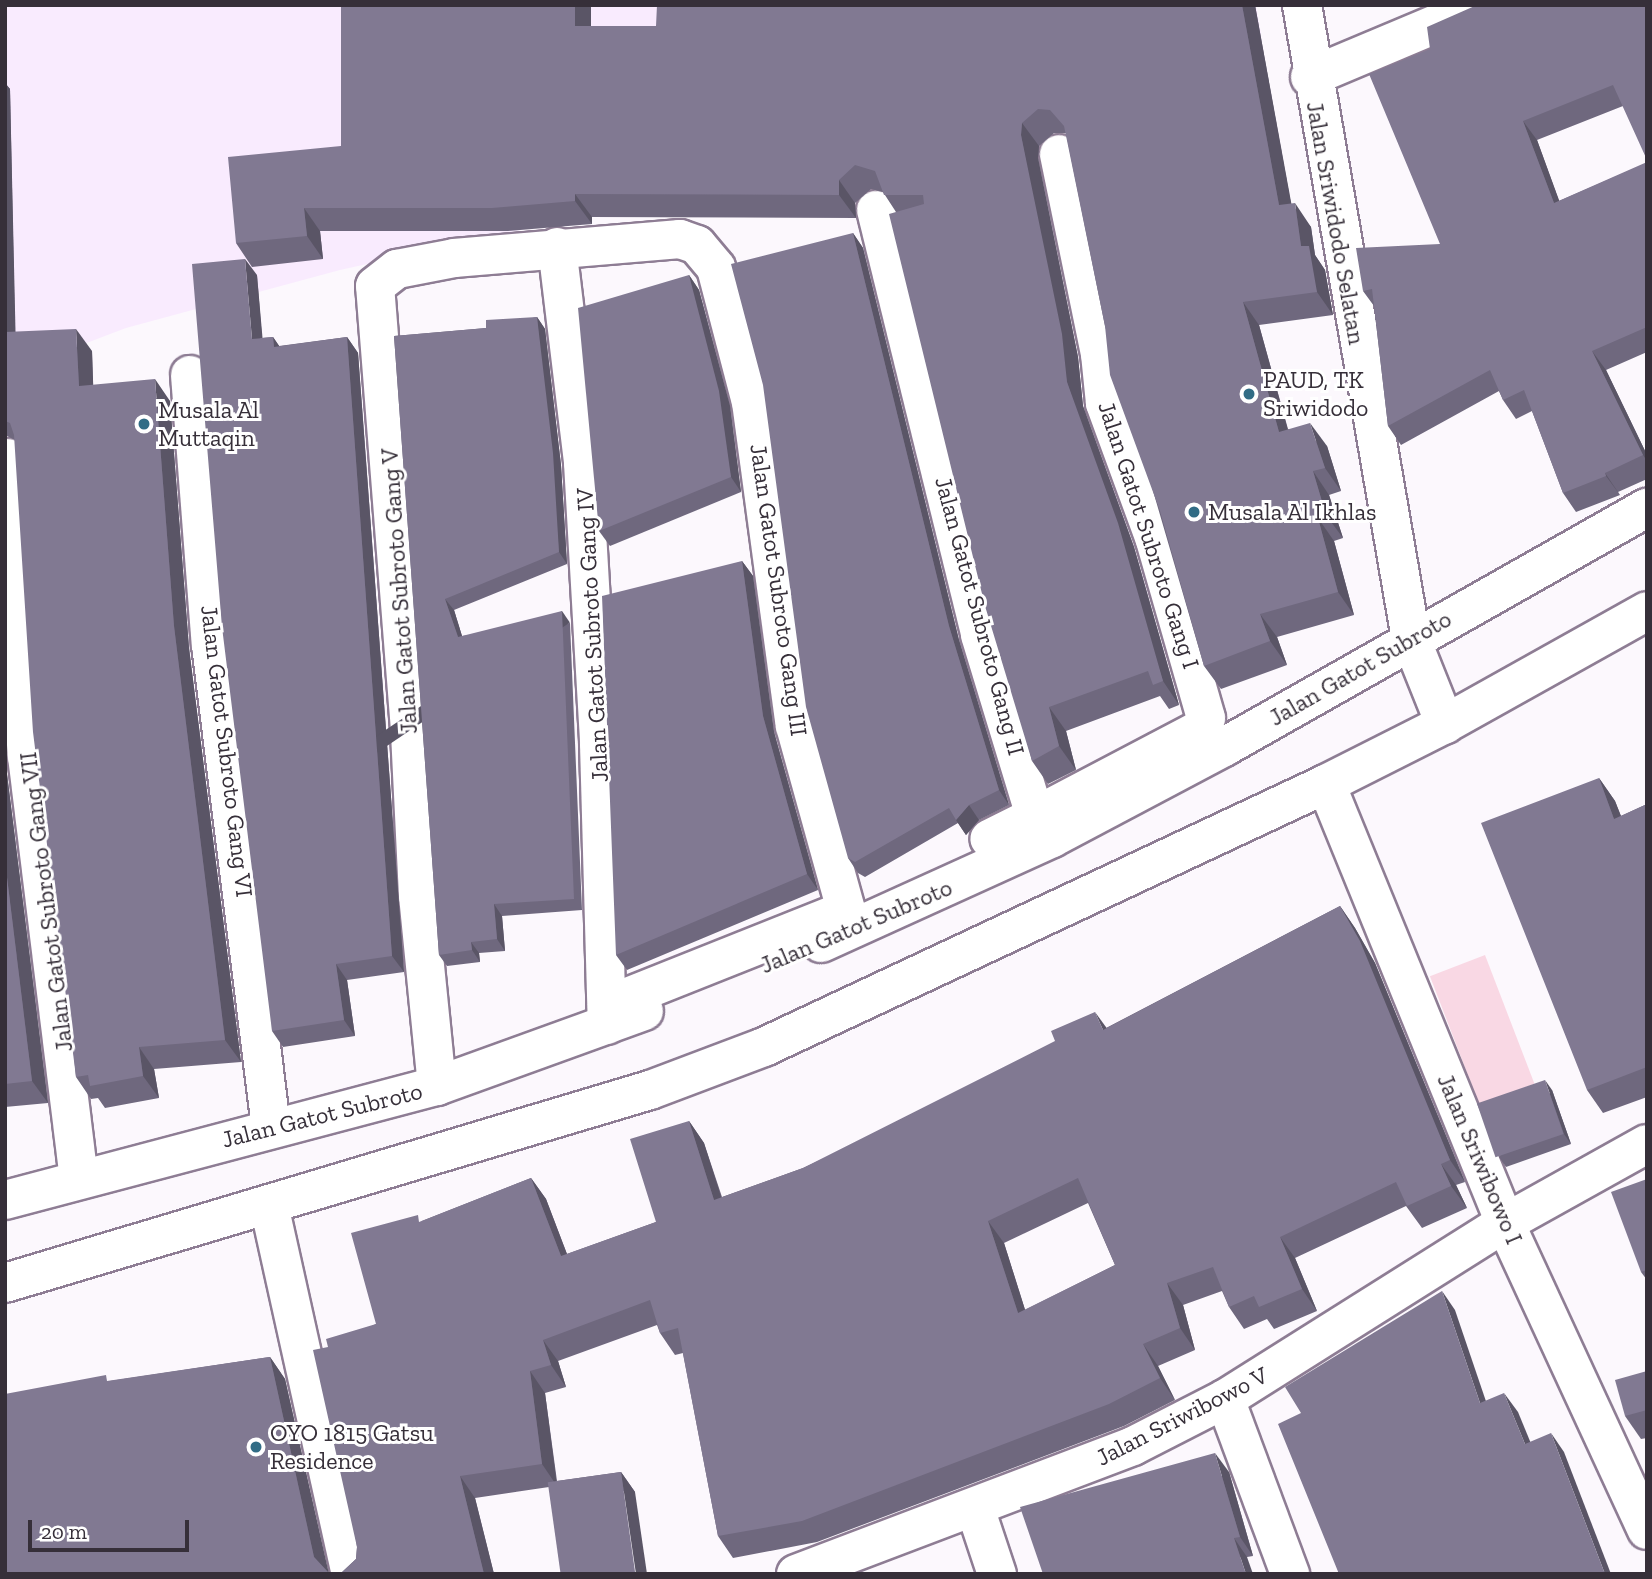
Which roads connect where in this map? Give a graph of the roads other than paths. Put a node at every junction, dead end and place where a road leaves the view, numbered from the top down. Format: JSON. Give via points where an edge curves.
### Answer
{"nodes":[{"id":1,"x":1301,"y":5,"type":"edge"},
{"id":2,"x":1481,"y":5,"type":"edge"},
{"id":3,"x":1310,"y":78,"type":"junction"},
{"id":4,"x":1059,"y":154,"type":"edge"},
{"id":5,"x":876,"y":210,"type":"edge"},
{"id":6,"x":557,"y":247,"type":"junction"},
{"id":7,"x":190,"y":375,"type":"dead end"},
{"id":8,"x":8,"y":458,"type":"dead end"},
{"id":9,"x":1647,"y":508,"type":"edge"},
{"id":10,"x":1647,"y":611,"type":"edge"},
{"id":11,"x":1410,"y":639,"type":"junction"},
{"id":12,"x":1445,"y":724,"type":"junction"},
{"id":13,"x":1326,"y":784,"type":"junction"},
{"id":14,"x":1035,"y":816,"type":"junction"},
{"id":15,"x":846,"y":910,"type":"junction"},
{"id":16,"x":607,"y":1015,"type":"junction"},
{"id":17,"x":437,"y":1086,"type":"junction"},
{"id":18,"x":271,"y":1127,"type":"junction"},
{"id":19,"x":1647,"y":1144,"type":"edge"},
{"id":20,"x":79,"y":1178,"type":"junction"},
{"id":21,"x":5,"y":1200,"type":"edge"},
{"id":22,"x":269,"y":1205,"type":"junction"},
{"id":23,"x":1504,"y":1223,"type":"junction"},
{"id":24,"x":5,"y":1283,"type":"edge"},
{"id":25,"x":1225,"y":1399,"type":"junction"},
{"id":26,"x":975,"y":1508,"type":"junction"},
{"id":27,"x":1647,"y":1530,"type":"edge"},
{"id":28,"x":351,"y":1574,"type":"edge"},
{"id":29,"x":796,"y":1574,"type":"edge"},
{"id":30,"x":997,"y":1574,"type":"edge"},
{"id":31,"x":1290,"y":1574,"type":"edge"}],
"edges":[{"from":1,"to":3,"type":"street","name":"Jalan Sriwidodo Selatan"},
{"from":2,"to":3,"type":"street"},
{"from":3,"to":11,"type":"street","name":"Jalan Sriwidodo Selatan"},
{"from":4,"to":14,"type":"street","name":"Jalan Gatot Subroto Gang I","via":[[1100,354],[1105,403],[1155,540],[1206,718],[1201,729]]},
{"from":5,"to":14,"type":"street","name":"Jalan Gatot Subroto Gang II","via":[[980,635]]},
{"from":6,"to":15,"type":"street","name":"Jalan Gatot Subroto Gang III","via":[[680,239],[697,245],[716,268],[761,445],[795,726]]},
{"from":6,"to":16,"type":"street","name":"Jalan Gatot Subroto Gang IV","via":[[585,489]]},
{"from":6,"to":17,"type":"street","name":"Jalan Gatot Subroto Gang V","via":[[397,269],[375,286],[410,730],[418,896]]},
{"from":7,"to":18,"type":"street","name":"Jalan Gatot Subroto Gang VI","via":[[211,645]]},
{"from":8,"to":20,"type":"street","name":"Jalan Gatot Subroto Gang VII","via":[[27,756]]},
{"from":9,"to":11,"type":"street","name":"Jalan Gatot Subroto"},
{"from":10,"to":12,"type":"street"},
{"from":11,"to":12,"type":"street","name":"Jalan Sriwidodo Selatan"},
{"from":11,"to":16,"type":"street","name":"Jalan Gatot Subroto","via":[[1224,747],[1052,838],[871,923]]},
{"from":12,"to":13,"type":"street"},
{"from":13,"to":22,"type":"street","via":[[764,1047],[650,1090]]},
{"from":13,"to":23,"type":"street","name":"Jalan Sriwibowo I"},
{"from":14,"to":15,"type":"street"},
{"from":15,"to":16,"type":"street"},
{"from":16,"to":17,"type":"street","name":"Jalan Gatot Subroto"},
{"from":17,"to":18,"type":"street","name":"Jalan Gatot Subroto"},
{"from":18,"to":20,"type":"street","name":"Jalan Gatot Subroto"},
{"from":19,"to":23,"type":"street","name":"Jalan Sriwibowo V"},
{"from":20,"to":21,"type":"street","name":"Jalan Gatot Subroto"},
{"from":22,"to":24,"type":"street"},
{"from":22,"to":28,"type":"street"},
{"from":23,"to":25,"type":"street","name":"Jalan Sriwibowo V"},
{"from":23,"to":27,"type":"street","name":"Jalan Sriwibowo I"},
{"from":25,"to":26,"type":"street","name":"Jalan Sriwibowo V","via":[[1133,1446]]},
{"from":25,"to":31,"type":"street"},
{"from":26,"to":29,"type":"street","name":"Jalan Sriwibowo V"},
{"from":26,"to":30,"type":"street"}]}
